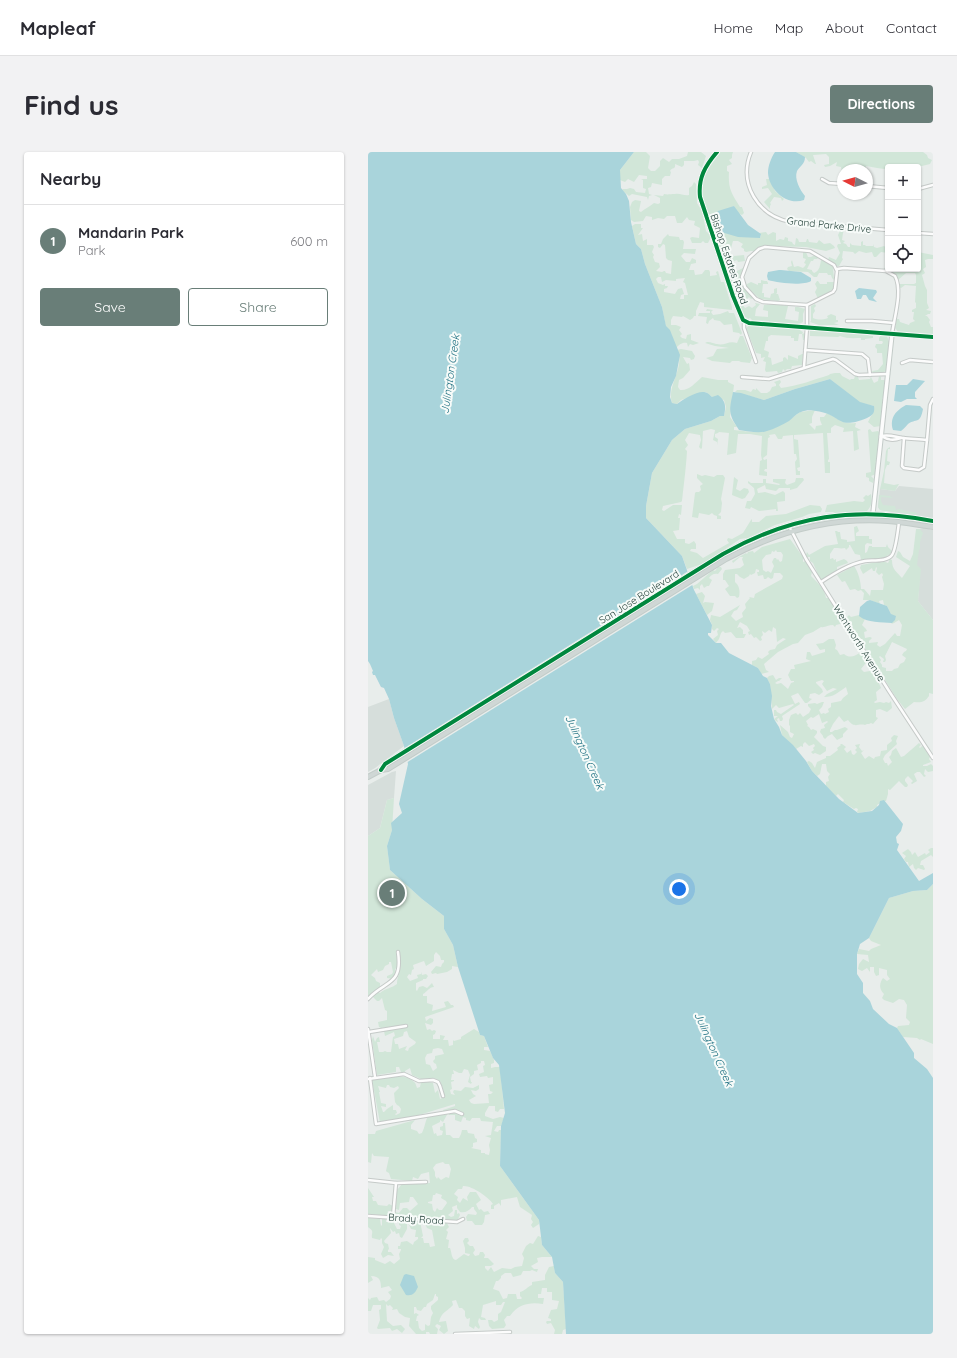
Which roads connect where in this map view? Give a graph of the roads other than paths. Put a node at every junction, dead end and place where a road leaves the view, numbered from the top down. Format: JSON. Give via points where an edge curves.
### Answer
{"nodes":[{"id":1,"x":717,"y":152,"type":"edge"},
{"id":2,"x":751,"y":152,"type":"edge"},
{"id":3,"x":822,"y":178,"type":"dead end"},
{"id":4,"x":837,"y":184,"type":"edge"},
{"id":5,"x":933,"y":185,"type":"edge"},
{"id":6,"x":873,"y":187,"type":"edge"},
{"id":7,"x":885,"y":188,"type":"edge"},
{"id":8,"x":921,"y":188,"type":"edge"},
{"id":9,"x":885,"y":230,"type":"edge"},
{"id":10,"x":921,"y":233,"type":"edge"},
{"id":11,"x":933,"y":234,"type":"edge"},
{"id":12,"x":836,"y":269,"type":"junction"},
{"id":13,"x":807,"y":305,"type":"junction"},
{"id":14,"x":847,"y":321,"type":"dead end"},
{"id":15,"x":744,"y":322,"type":"junction"},
{"id":16,"x":894,"y":323,"type":"junction"},
{"id":17,"x":807,"y":327,"type":"junction"},
{"id":18,"x":892,"y":334,"type":"junction"},
{"id":19,"x":933,"y":337,"type":"edge"},
{"id":20,"x":805,"y":350,"type":"junction"},
{"id":21,"x":756,"y":362,"type":"dead end"},
{"id":22,"x":933,"y":362,"type":"edge"},
{"id":23,"x":902,"y":363,"type":"dead end"},
{"id":24,"x":804,"y":367,"type":"junction"},
{"id":25,"x":888,"y":374,"type":"junction"},
{"id":26,"x":870,"y":375,"type":"junction"},
{"id":27,"x":742,"y":377,"type":"dead end"},
{"id":28,"x":933,"y":399,"type":"edge"},
{"id":29,"x":881,"y":436,"type":"junction"},
{"id":30,"x":902,"y":438,"type":"junction"},
{"id":31,"x":927,"y":440,"type":"junction"},
{"id":32,"x":873,"y":513,"type":"junction"},
{"id":33,"x":915,"y":518,"type":"junction"},
{"id":34,"x":840,"y":521,"type":"junction"},
{"id":35,"x":933,"y":521,"type":"edge"},
{"id":36,"x":899,"y":522,"type":"junction"},
{"id":37,"x":788,"y":525,"type":"junction"},
{"id":38,"x":933,"y":527,"type":"edge"},
{"id":39,"x":791,"y":531,"type":"junction"},
{"id":40,"x":821,"y":582,"type":"junction"},
{"id":41,"x":933,"y":758,"type":"edge"},
{"id":42,"x":380,"y":770,"type":"junction"},
{"id":43,"x":368,"y":777,"type":"edge"},
{"id":44,"x":398,"y":952,"type":"dead end"},
{"id":45,"x":368,"y":999,"type":"edge"},
{"id":46,"x":406,"y":1026,"type":"dead end"},
{"id":47,"x":368,"y":1031,"type":"edge"},
{"id":48,"x":375,"y":1077,"type":"junction"},
{"id":49,"x":369,"y":1079,"type":"edge"},
{"id":50,"x":442,"y":1096,"type":"dead end"},
{"id":51,"x":462,"y":1114,"type":"dead end"},
{"id":52,"x":368,"y":1180,"type":"edge"},
{"id":53,"x":426,"y":1182,"type":"dead end"},
{"id":54,"x":396,"y":1183,"type":"junction"},
{"id":55,"x":368,"y":1216,"type":"edge"},
{"id":56,"x":393,"y":1217,"type":"junction"},
{"id":57,"x":463,"y":1219,"type":"dead end"},
{"id":58,"x":510,"y":1332,"type":"dead end"},
{"id":59,"x":455,"y":1334,"type":"edge"}],
"edges":[{"from":1,"to":15,"type":"street","name":"Bishop Estates Road","via":[[701,176],[700,197]]},
{"from":2,"to":9,"type":"street","name":"Grand Parke Drive","via":[[747,167],[749,188],[757,202],[771,215],[791,222]]},
{"from":3,"to":4,"type":"street","via":[[829,183]]},
{"from":5,"to":8,"type":"street"},
{"from":6,"to":7,"type":"street"},
{"from":10,"to":11,"type":"street"},
{"from":12,"to":13,"type":"street","via":[[833,292]]},
{"from":12,"to":13,"type":"street","via":[[822,257],[806,250],[765,247],[750,256],[742,281],[756,298],[763,302]]},
{"from":12,"to":16,"type":"street","via":[[886,271],[894,274],[898,287]]},
{"from":13,"to":17,"type":"street"},
{"from":14,"to":16,"type":"street"},
{"from":15,"to":17,"type":"street"},
{"from":15,"to":21,"type":"street","name":"Bishop Estates Road"},
{"from":16,"to":18,"type":"street"},
{"from":17,"to":18,"type":"street"},
{"from":17,"to":20,"type":"street"},
{"from":18,"to":19,"type":"street"},
{"from":18,"to":25,"type":"street"},
{"from":20,"to":24,"type":"street"},
{"from":20,"to":26,"type":"street","via":[[862,354],[868,359]]},
{"from":22,"to":23,"type":"street","via":[[910,360]]},
{"from":24,"to":26,"type":"street","via":[[833,359],[855,374]]},
{"from":24,"to":27,"type":"street","via":[[768,379]]},
{"from":25,"to":26,"type":"street"},
{"from":25,"to":29,"type":"street"},
{"from":28,"to":31,"type":"street","via":[[930,404]]},
{"from":29,"to":30,"type":"street","via":[[887,434]]},
{"from":29,"to":30,"type":"street","via":[[890,440]]},
{"from":29,"to":32,"type":"street"},
{"from":30,"to":31,"type":"street"},
{"from":30,"to":31,"type":"street","via":[[902,466],[919,470],[924,467]]},
{"from":32,"to":33,"type":"main road","name":"San Jose Boulevard"},
{"from":32,"to":34,"type":"main road","via":[[871,517]]},
{"from":32,"to":37,"type":"main road","name":"San Jose Boulevard","via":[[826,517]]},
{"from":33,"to":35,"type":"main road","name":"San Jose Boulevard"},
{"from":33,"to":36,"type":"main road","via":[[902,518]]},
{"from":34,"to":36,"type":"main road","name":"San Jose Boulevard"},
{"from":34,"to":39,"type":"main road","name":"San Jose Boulevard"},
{"from":36,"to":38,"type":"main road","name":"San Jose Boulevard"},
{"from":36,"to":40,"type":"street","via":[[890,557],[852,564]]},
{"from":37,"to":39,"type":"street","name":"Wentworth Avenue"},
{"from":37,"to":42,"type":"main road","name":"San Jose Boulevard","via":[[751,539],[723,554]]},
{"from":39,"to":40,"type":"street","name":"Wentworth Avenue"},
{"from":39,"to":42,"type":"main road","name":"San Jose Boulevard","via":[[754,544],[726,559],[388,769]]},
{"from":40,"to":41,"type":"street","name":"Wentworth Avenue"},
{"from":42,"to":43,"type":"main road","name":"San Jose Boulevard"},
{"from":44,"to":45,"type":"street","via":[[396,977]]},
{"from":46,"to":47,"type":"street"},
{"from":47,"to":48,"type":"street"},
{"from":48,"to":49,"type":"street"},
{"from":48,"to":50,"type":"street","via":[[404,1074],[419,1081],[434,1080],[440,1086]]},
{"from":49,"to":51,"type":"street","via":[[376,1124],[455,1111]]},
{"from":52,"to":54,"type":"street"},
{"from":53,"to":54,"type":"street"},
{"from":54,"to":56,"type":"street"},
{"from":55,"to":56,"type":"street","name":"Brady Road"},
{"from":56,"to":57,"type":"street","name":"Brady Road","via":[[457,1222]]},
{"from":58,"to":59,"type":"street"}]}
